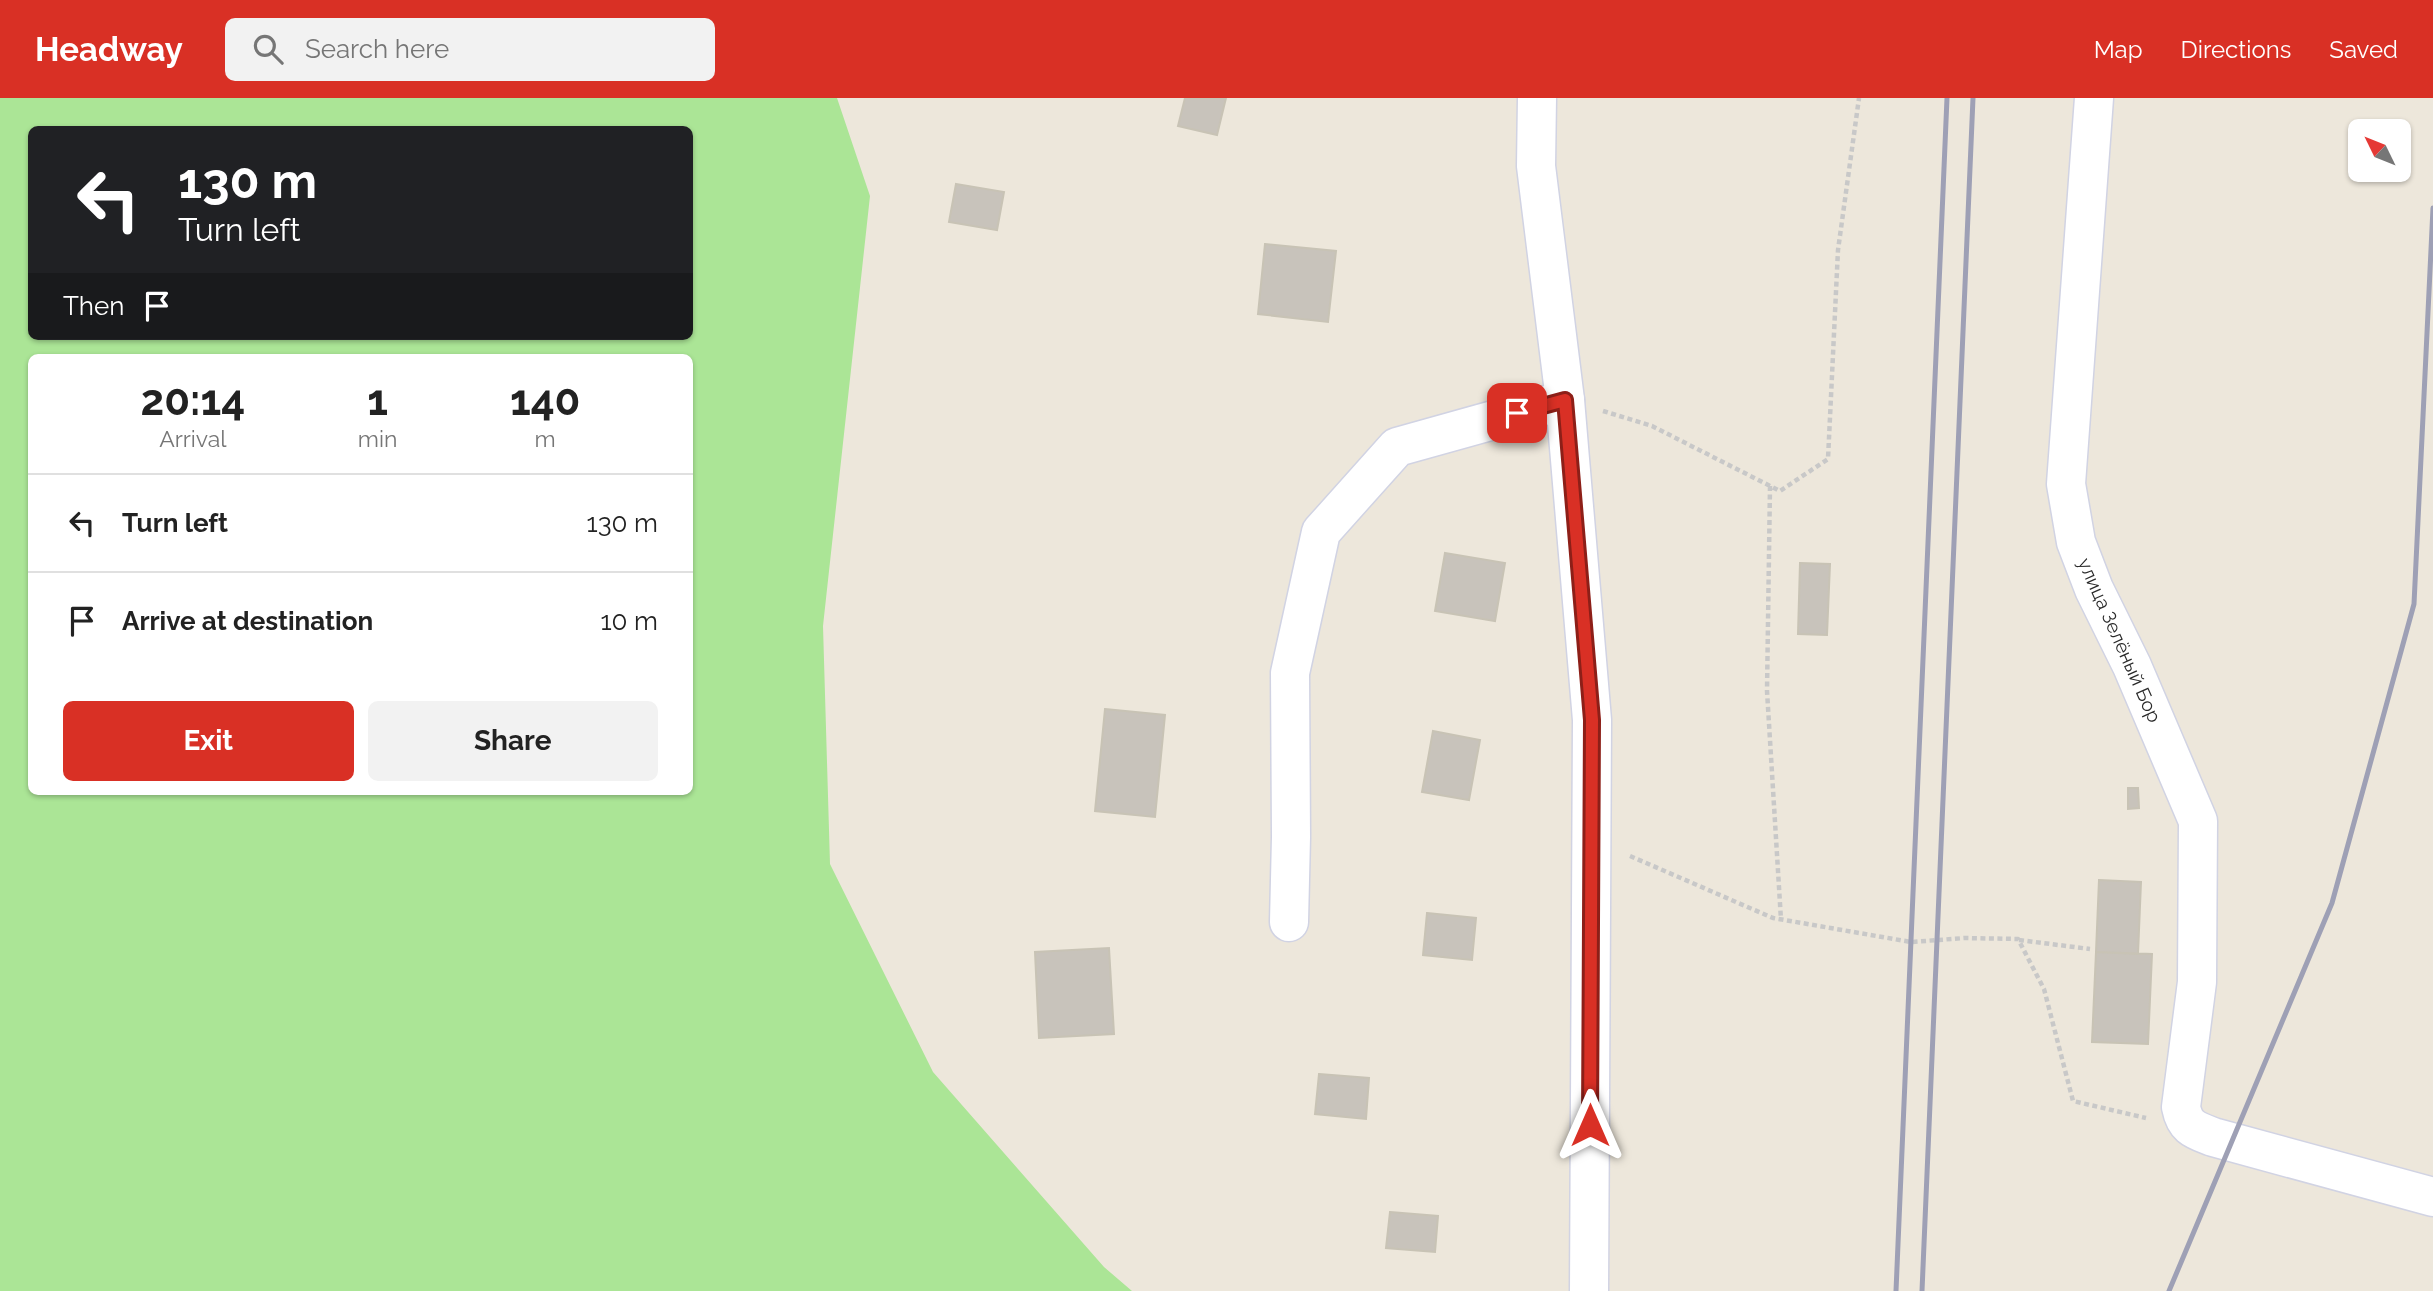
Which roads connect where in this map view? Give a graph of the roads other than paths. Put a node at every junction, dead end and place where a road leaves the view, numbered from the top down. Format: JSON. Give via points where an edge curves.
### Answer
{"nodes":[{"id":1,"x":1537,"y":98,"type":"edge"},
{"id":2,"x":2094,"y":98,"type":"edge"},
{"id":3,"x":1565,"y":400,"type":"junction"},
{"id":4,"x":1289,"y":922,"type":"dead end"},
{"id":5,"x":2433,"y":1196,"type":"edge"},
{"id":6,"x":1589,"y":1291,"type":"edge"}],
"edges":[{"from":1,"to":3,"type":"street","via":[[1536,166]]},
{"from":2,"to":5,"type":"street","name":"улица Зелёный Бор","via":[[2066,484],[2076,542],[2094,589],[2199,821],[2197,982],[2183,1120],[2213,1137]]},
{"from":3,"to":4,"type":"street","via":[[1396,447],[1321,532],[1290,673]]},
{"from":3,"to":6,"type":"street","via":[[1592,720]]}]}
